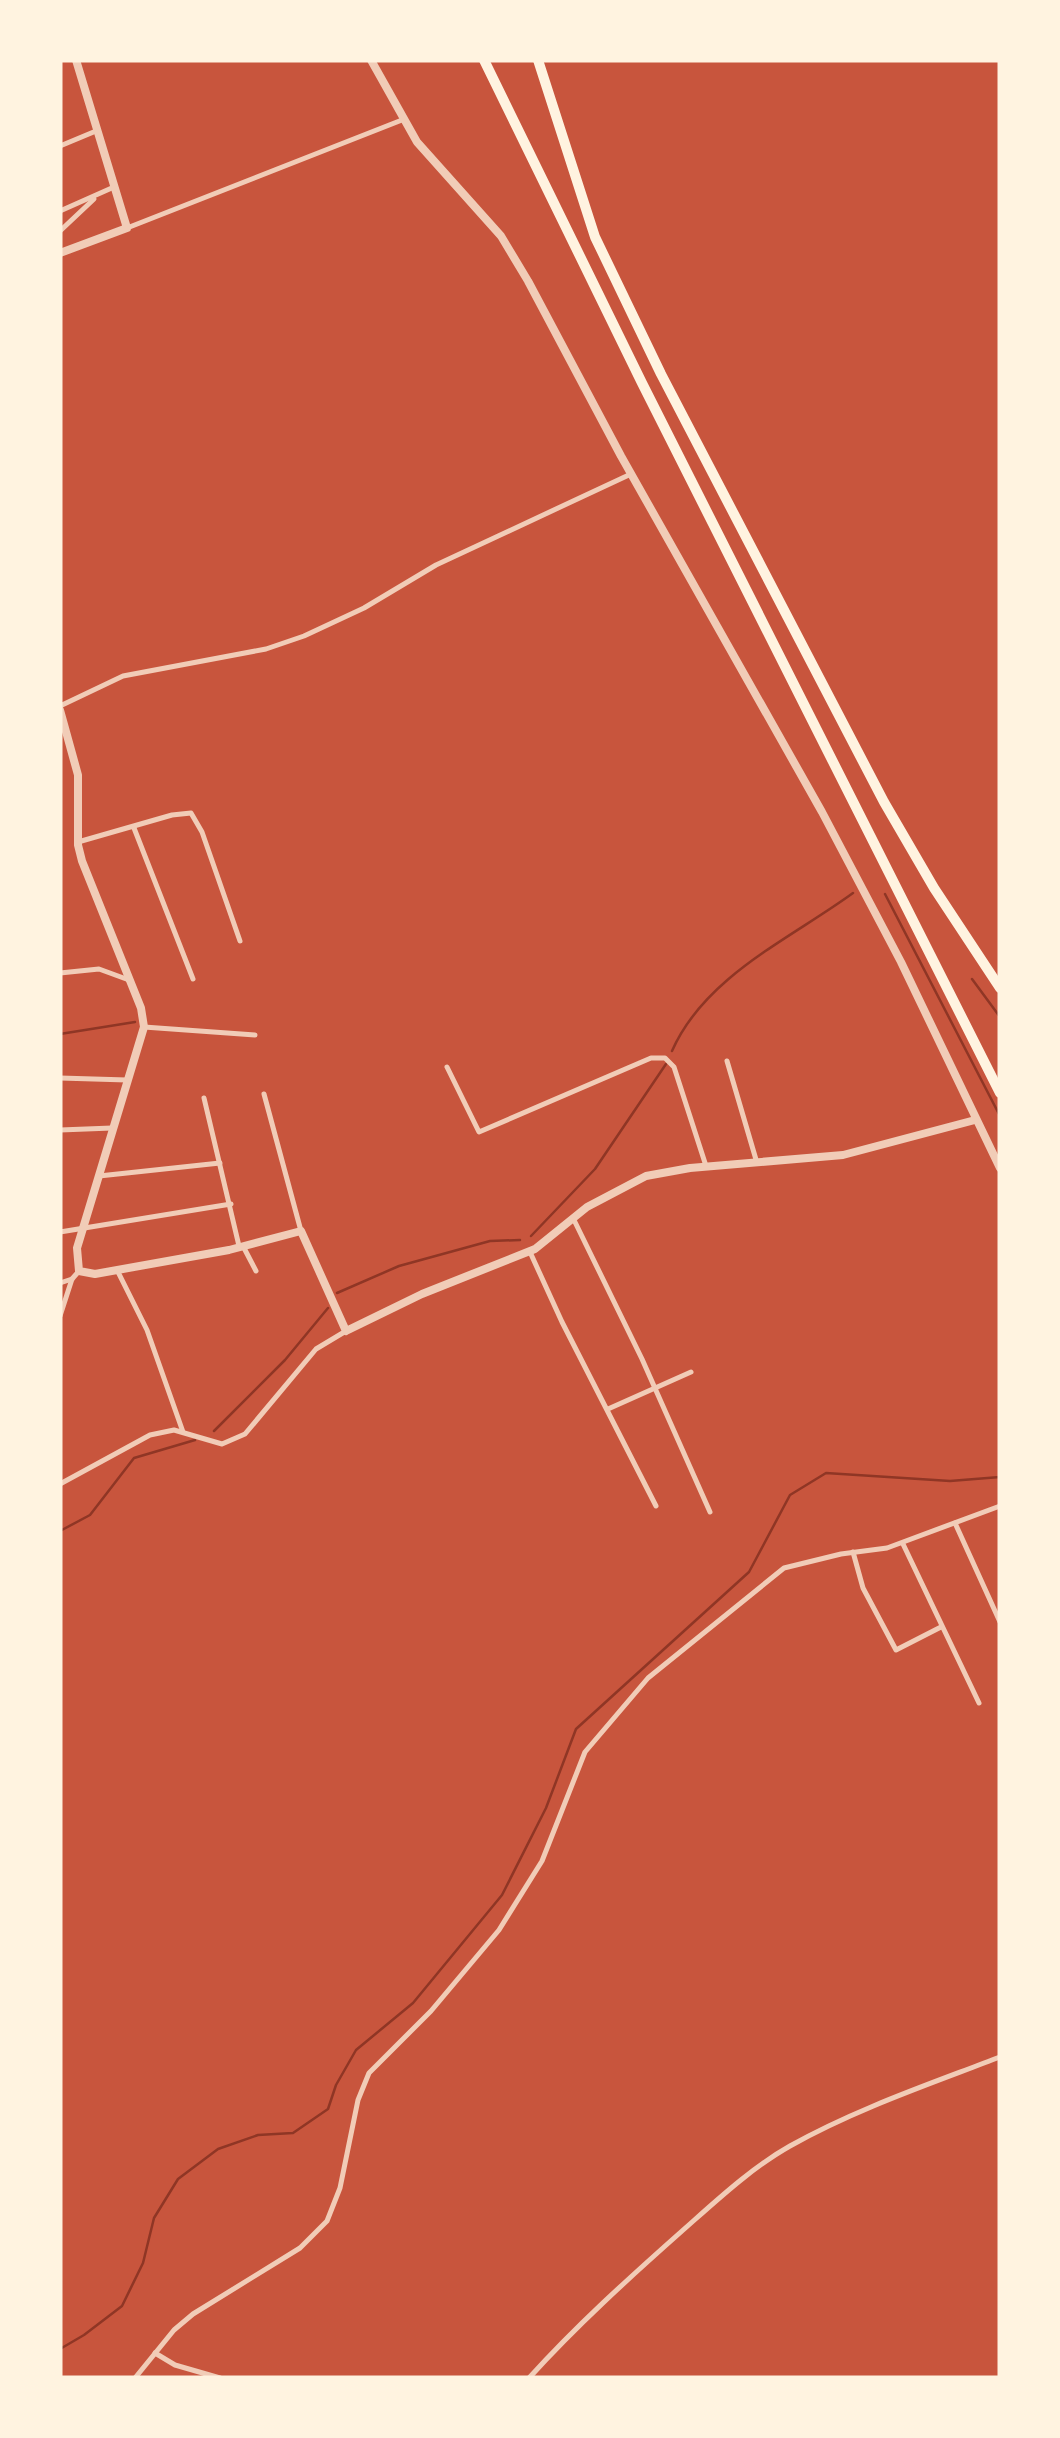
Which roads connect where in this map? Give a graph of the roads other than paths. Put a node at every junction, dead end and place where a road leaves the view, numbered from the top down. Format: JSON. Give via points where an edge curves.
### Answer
{"nodes":[{"id":1,"x":76,"y":60,"type":"edge"},
{"id":2,"x":372,"y":60,"type":"edge"},
{"id":3,"x":484,"y":60,"type":"edge"},
{"id":4,"x":538,"y":60,"type":"edge"},
{"id":5,"x":402,"y":120,"type":"junction"},
{"id":6,"x":96,"y":131,"type":"junction"},
{"id":7,"x":60,"y":146,"type":"edge"},
{"id":8,"x":114,"y":186,"type":"junction"},
{"id":9,"x":99,"y":194,"type":"junction"},
{"id":10,"x":60,"y":211,"type":"edge"},
{"id":11,"x":128,"y":228,"type":"junction"},
{"id":12,"x":60,"y":231,"type":"edge"},
{"id":13,"x":60,"y":253,"type":"edge"},
{"id":14,"x":631,"y":474,"type":"junction"},
{"id":15,"x":60,"y":708,"type":"edge"},
{"id":16,"x":134,"y":827,"type":"junction"},
{"id":17,"x":78,"y":842,"type":"junction"},
{"id":18,"x":240,"y":941,"type":"dead end"},
{"id":19,"x":60,"y":973,"type":"edge"},
{"id":20,"x":193,"y":979,"type":"dead end"},
{"id":21,"x":129,"y":980,"type":"junction"},
{"id":22,"x":1000,"y":988,"type":"edge"},
{"id":23,"x":144,"y":1027,"type":"junction"},
{"id":24,"x":255,"y":1035,"type":"dead end"},
{"id":25,"x":727,"y":1061,"type":"dead end"},
{"id":26,"x":447,"y":1067,"type":"dead end"},
{"id":27,"x":60,"y":1078,"type":"edge"},
{"id":28,"x":128,"y":1080,"type":"junction"},
{"id":29,"x":1000,"y":1092,"type":"edge"},
{"id":30,"x":264,"y":1094,"type":"dead end"},
{"id":31,"x":204,"y":1098,"type":"dead end"},
{"id":32,"x":975,"y":1120,"type":"junction"},
{"id":33,"x":114,"y":1128,"type":"junction"},
{"id":34,"x":60,"y":1130,"type":"edge"},
{"id":35,"x":220,"y":1163,"type":"junction"},
{"id":36,"x":757,"y":1163,"type":"junction"},
{"id":37,"x":706,"y":1168,"type":"junction"},
{"id":38,"x":1000,"y":1168,"type":"edge"},
{"id":39,"x":98,"y":1176,"type":"junction"},
{"id":40,"x":231,"y":1204,"type":"junction"},
{"id":41,"x":573,"y":1218,"type":"junction"},
{"id":42,"x":83,"y":1228,"type":"junction"},
{"id":43,"x":301,"y":1230,"type":"junction"},
{"id":44,"x":60,"y":1232,"type":"edge"},
{"id":45,"x":241,"y":1247,"type":"junction"},
{"id":46,"x":530,"y":1252,"type":"junction"},
{"id":47,"x":118,"y":1270,"type":"junction"},
{"id":48,"x":80,"y":1271,"type":"junction"},
{"id":49,"x":256,"y":1271,"type":"dead end"},
{"id":50,"x":72,"y":1279,"type":"junction"},
{"id":51,"x":60,"y":1282,"type":"edge"},
{"id":52,"x":60,"y":1316,"type":"edge"},
{"id":53,"x":346,"y":1331,"type":"junction"},
{"id":54,"x":690,"y":1372,"type":"dead end"},
{"id":55,"x":655,"y":1387,"type":"junction"},
{"id":56,"x":608,"y":1409,"type":"junction"},
{"id":57,"x":183,"y":1432,"type":"junction"},
{"id":58,"x":60,"y":1484,"type":"edge"},
{"id":59,"x":656,"y":1506,"type":"dead end"},
{"id":60,"x":1000,"y":1506,"type":"edge"},
{"id":61,"x":710,"y":1512,"type":"dead end"},
{"id":62,"x":954,"y":1524,"type":"junction"},
{"id":63,"x":902,"y":1543,"type":"junction"},
{"id":64,"x":853,"y":1552,"type":"junction"},
{"id":65,"x":1000,"y":1622,"type":"edge"},
{"id":66,"x":941,"y":1626,"type":"junction"},
{"id":67,"x":979,"y":1703,"type":"dead end"},
{"id":68,"x":1000,"y":2057,"type":"edge"},
{"id":69,"x":155,"y":2353,"type":"junction"},
{"id":70,"x":135,"y":2378,"type":"edge"},
{"id":71,"x":220,"y":2378,"type":"edge"},
{"id":72,"x":528,"y":2378,"type":"edge"}],
"edges":[{"from":1,"to":6,"type":"street"},
{"from":2,"to":5,"type":"street"},
{"from":3,"to":29,"type":"highway"},
{"from":4,"to":22,"type":"highway","via":[[595,237],[661,374],[884,802]]},
{"from":5,"to":11,"type":"street"},
{"from":5,"to":14,"type":"street","via":[[500,236]]},
{"from":6,"to":7,"type":"street"},
{"from":6,"to":8,"type":"street"},
{"from":8,"to":9,"type":"street"},
{"from":8,"to":11,"type":"street"},
{"from":9,"to":10,"type":"street"},
{"from":9,"to":12,"type":"street"},
{"from":11,"to":13,"type":"street"},
{"from":14,"to":15,"type":"street","via":[[436,565],[304,636],[123,676]]},
{"from":14,"to":32,"type":"street","via":[[902,962]]},
{"from":15,"to":17,"type":"street","via":[[78,775]]},
{"from":16,"to":17,"type":"street"},
{"from":16,"to":18,"type":"street","via":[[191,814]]},
{"from":16,"to":20,"type":"street"},
{"from":17,"to":21,"type":"street"},
{"from":19,"to":21,"type":"street","via":[[99,969]]},
{"from":21,"to":23,"type":"street"},
{"from":23,"to":24,"type":"street"},
{"from":23,"to":28,"type":"street"},
{"from":25,"to":36,"type":"street"},
{"from":26,"to":37,"type":"street","via":[[479,1132],[651,1058],[666,1058]]},
{"from":27,"to":28,"type":"street"},
{"from":28,"to":33,"type":"street"},
{"from":30,"to":43,"type":"street"},
{"from":31,"to":35,"type":"street"},
{"from":32,"to":36,"type":"street","via":[[853,1153]]},
{"from":32,"to":38,"type":"street"},
{"from":33,"to":34,"type":"street"},
{"from":33,"to":39,"type":"street"},
{"from":35,"to":39,"type":"street"},
{"from":35,"to":40,"type":"street"},
{"from":36,"to":37,"type":"street"},
{"from":37,"to":41,"type":"street","via":[[646,1176]]},
{"from":39,"to":42,"type":"street"},
{"from":40,"to":42,"type":"street"},
{"from":40,"to":45,"type":"street"},
{"from":41,"to":46,"type":"street"},
{"from":41,"to":55,"type":"street"},
{"from":42,"to":44,"type":"street"},
{"from":42,"to":48,"type":"street","via":[[76,1248]]},
{"from":43,"to":45,"type":"street"},
{"from":43,"to":53,"type":"street"},
{"from":45,"to":47,"type":"street"},
{"from":45,"to":49,"type":"street"},
{"from":46,"to":53,"type":"street"},
{"from":46,"to":56,"type":"street"},
{"from":47,"to":48,"type":"street"},
{"from":47,"to":57,"type":"street"},
{"from":48,"to":50,"type":"street"},
{"from":50,"to":51,"type":"street"},
{"from":50,"to":52,"type":"street"},
{"from":53,"to":57,"type":"street","via":[[316,1348],[245,1434],[222,1444]]},
{"from":54,"to":55,"type":"street"},
{"from":55,"to":56,"type":"street"},
{"from":55,"to":61,"type":"street"},
{"from":56,"to":59,"type":"street"},
{"from":57,"to":58,"type":"street","via":[[150,1434]]},
{"from":60,"to":62,"type":"street"},
{"from":62,"to":63,"type":"street"},
{"from":62,"to":65,"type":"street"},
{"from":63,"to":64,"type":"street"},
{"from":63,"to":66,"type":"street"},
{"from":64,"to":66,"type":"street","via":[[863,1588],[896,1650]]},
{"from":64,"to":69,"type":"street","via":[[772,1576],[648,1678],[594,1739],[523,1895],[431,2011],[369,2073],[327,2220],[300,2248],[207,2303]]},
{"from":66,"to":67,"type":"street"},
{"from":68,"to":72,"type":"street","via":[[790,2146],[625,2282]]},
{"from":69,"to":70,"type":"street"},
{"from":69,"to":71,"type":"street"}]}
